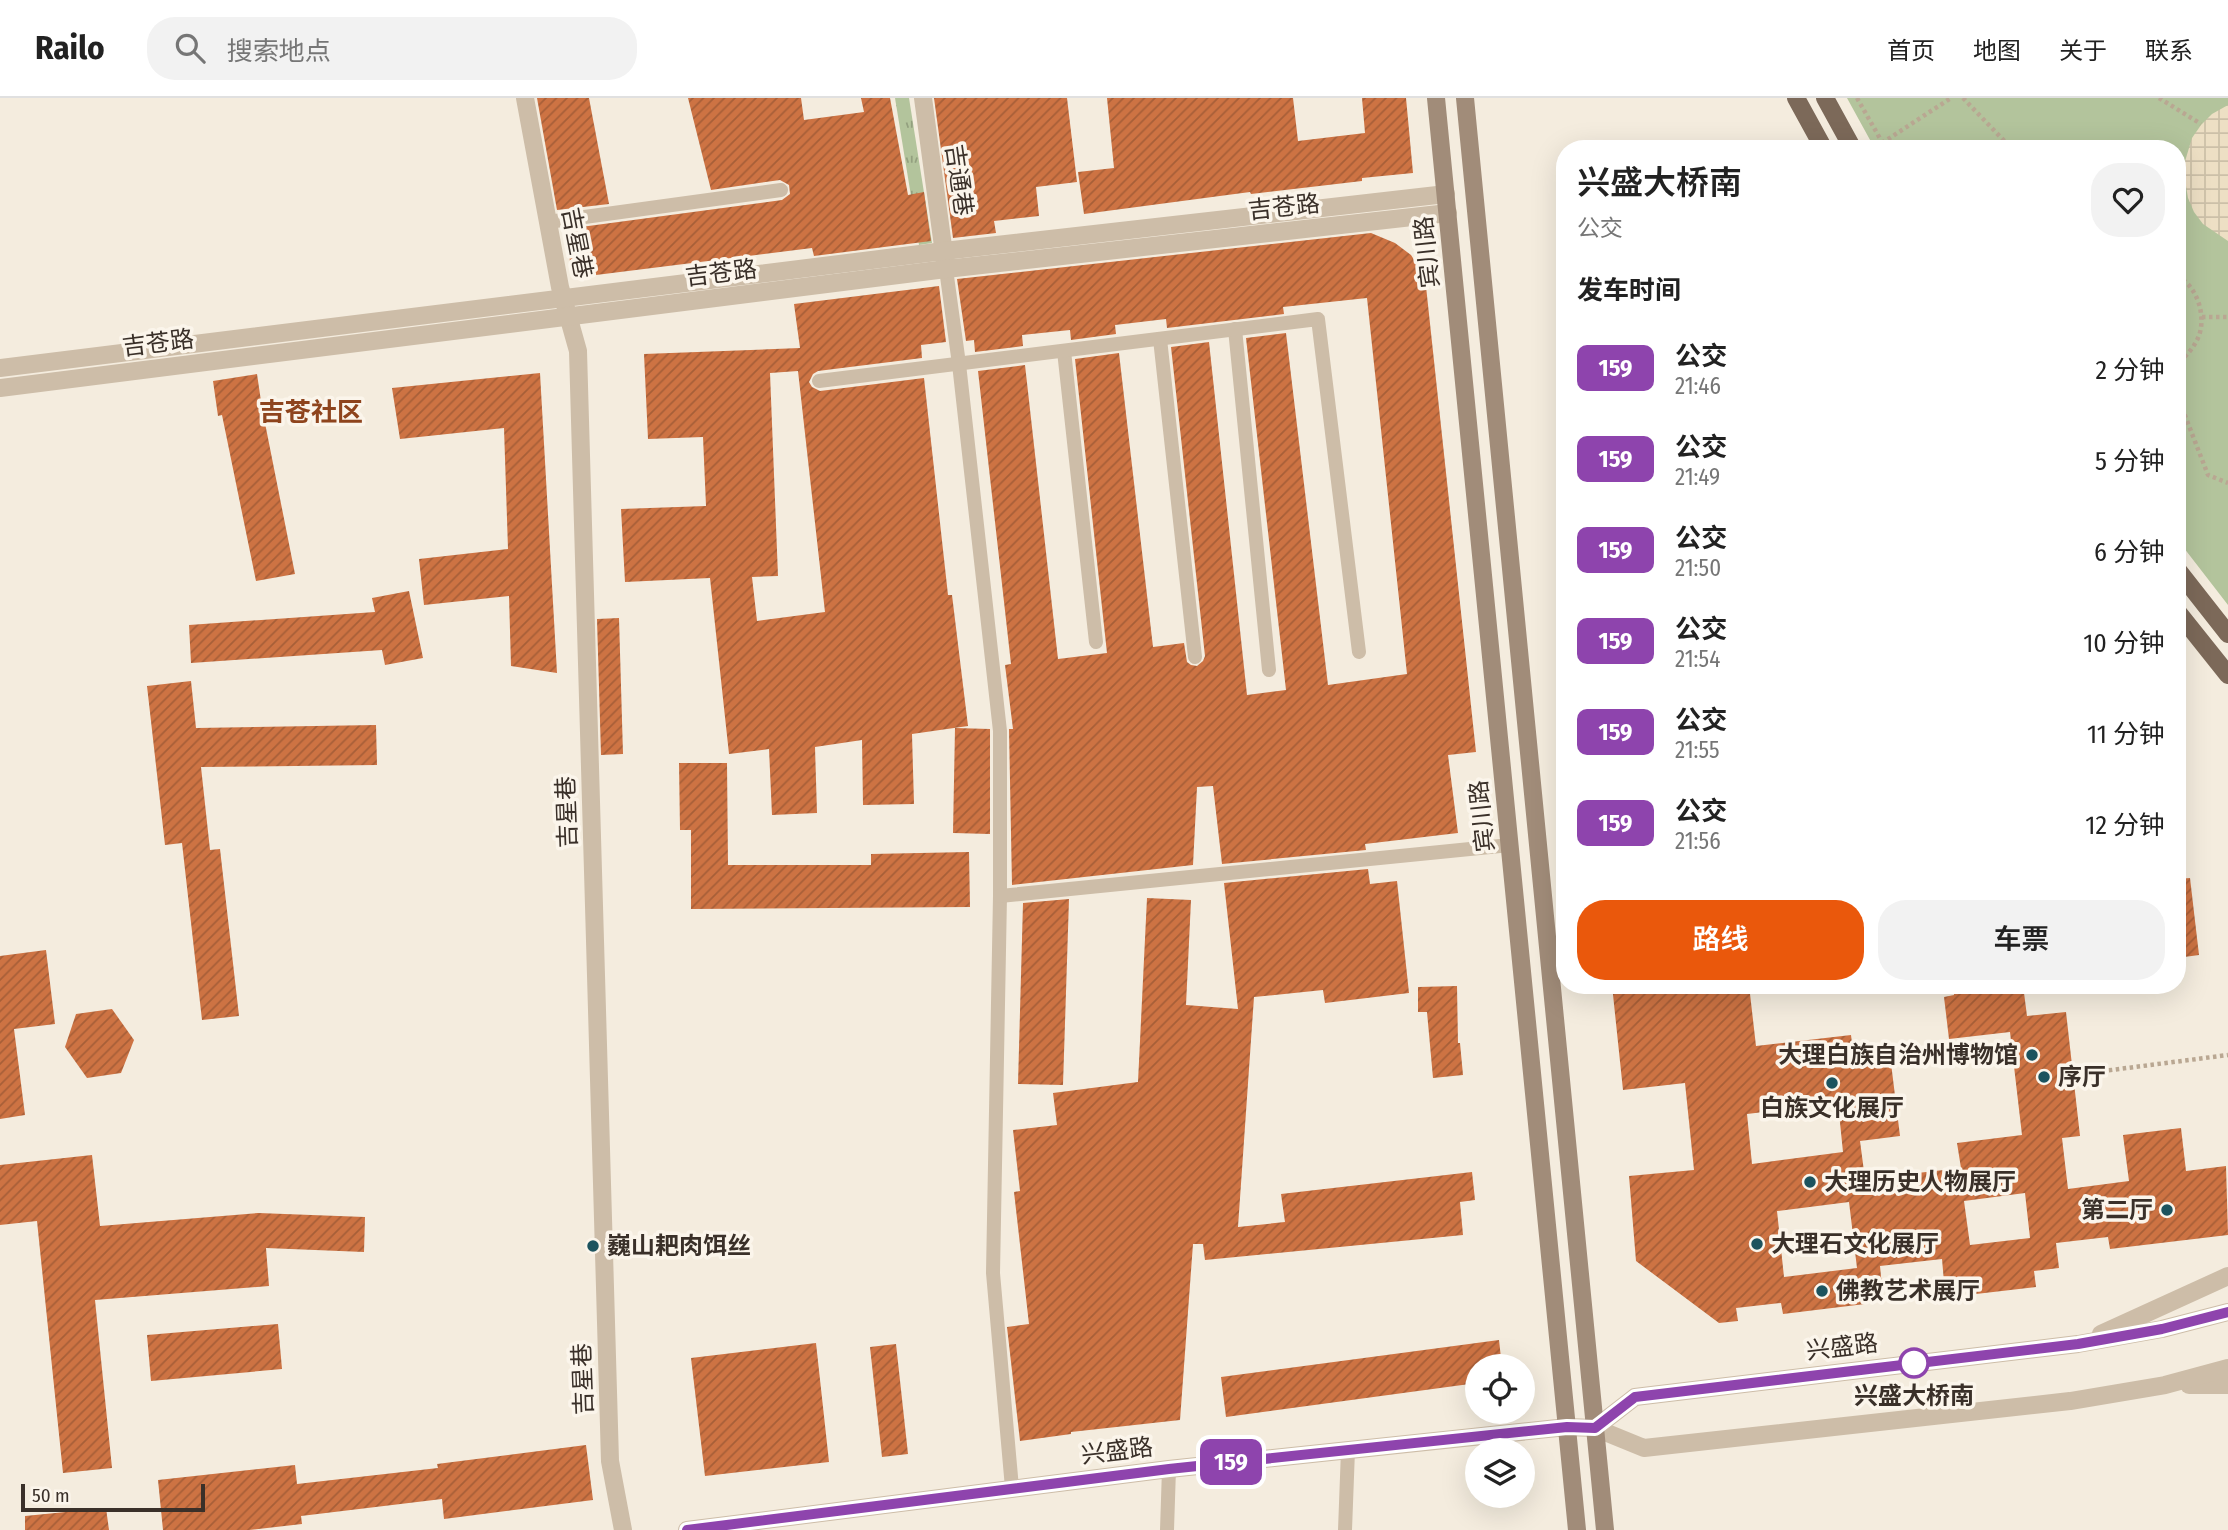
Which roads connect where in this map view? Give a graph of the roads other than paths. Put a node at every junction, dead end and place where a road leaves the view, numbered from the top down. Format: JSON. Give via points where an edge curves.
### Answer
{"nodes":[{"id":1,"x":525,"y":98,"type":"edge"},
{"id":2,"x":923,"y":98,"type":"edge"},
{"id":3,"x":1437,"y":98,"type":"edge"},
{"id":4,"x":1465,"y":98,"type":"edge"},
{"id":5,"x":1796,"y":98,"type":"edge"},
{"id":6,"x":1825,"y":98,"type":"edge"},
{"id":7,"x":1819,"y":140,"type":"edge"},
{"id":8,"x":1848,"y":140,"type":"edge"},
{"id":9,"x":781,"y":190,"type":"dead end"},
{"id":10,"x":1446,"y":194,"type":"junction"},
{"id":11,"x":1448,"y":213,"type":"junction"},
{"id":12,"x":548,"y":222,"type":"junction"},
{"id":13,"x":944,"y":251,"type":"junction"},
{"id":14,"x":946,"y":269,"type":"junction"},
{"id":15,"x":563,"y":298,"type":"junction"},
{"id":16,"x":569,"y":316,"type":"junction"},
{"id":17,"x":1235,"y":330,"type":"junction"},
{"id":18,"x":1160,"y":339,"type":"junction"},
{"id":19,"x":1064,"y":351,"type":"junction"},
{"id":20,"x":959,"y":364,"type":"junction"},
{"id":21,"x":0,"y":368,"type":"edge"},
{"id":22,"x":819,"y":381,"type":"dead end"},
{"id":23,"x":0,"y":387,"type":"edge"},
{"id":24,"x":2186,"y":580,"type":"edge"},
{"id":25,"x":2186,"y":622,"type":"edge"},
{"id":26,"x":2228,"y":634,"type":"edge"},
{"id":27,"x":1096,"y":642,"type":"dead end"},
{"id":28,"x":1359,"y":652,"type":"dead end"},
{"id":29,"x":1195,"y":657,"type":"dead end"},
{"id":30,"x":1269,"y":670,"type":"dead end"},
{"id":31,"x":2228,"y":675,"type":"edge"},
{"id":32,"x":1510,"y":845,"type":"junction"},
{"id":33,"x":1000,"y":896,"type":"junction"},
{"id":34,"x":2228,"y":1276,"type":"edge"},
{"id":35,"x":2228,"y":1312,"type":"edge"},
{"id":36,"x":2078,"y":1344,"type":"junction"},
{"id":37,"x":2228,"y":1368,"type":"edge"},
{"id":38,"x":2165,"y":1385,"type":"junction"},
{"id":39,"x":2228,"y":1385,"type":"edge"},
{"id":40,"x":1567,"y":1427,"type":"junction"},
{"id":41,"x":1595,"y":1428,"type":"junction"},
{"id":42,"x":1348,"y":1450,"type":"junction"},
{"id":43,"x":1169,"y":1469,"type":"junction"},
{"id":44,"x":1012,"y":1488,"type":"junction"},
{"id":45,"x":623,"y":1530,"type":"edge"},
{"id":46,"x":687,"y":1530,"type":"edge"},
{"id":47,"x":1167,"y":1530,"type":"edge"},
{"id":48,"x":1345,"y":1530,"type":"edge"},
{"id":49,"x":1577,"y":1530,"type":"edge"},
{"id":50,"x":1605,"y":1530,"type":"edge"}],
"edges":[{"from":1,"to":12,"type":"street","name":"吉星巷"},
{"from":2,"to":13,"type":"street","name":"吉通巷"},
{"from":3,"to":10,"type":"main road","name":"宾川路"},
{"from":4,"to":41,"type":"main road"},
{"from":5,"to":7,"type":"main road"},
{"from":6,"to":8,"type":"main road"},
{"from":9,"to":12,"type":"lane"},
{"from":10,"to":11,"type":"main road","name":"宾川路"},
{"from":10,"to":13,"type":"street","name":"吉苍路"},
{"from":11,"to":14,"type":"street","name":"吉苍路"},
{"from":11,"to":32,"type":"main road","name":"宾川路"},
{"from":12,"to":15,"type":"street","name":"吉星巷"},
{"from":13,"to":14,"type":"street","name":"吉通巷"},
{"from":13,"to":15,"type":"street","name":"吉苍路"},
{"from":14,"to":16,"type":"street","name":"吉苍路"},
{"from":14,"to":20,"type":"lane"},
{"from":15,"to":16,"type":"street","name":"吉星巷"},
{"from":15,"to":21,"type":"street","name":"吉苍路"},
{"from":16,"to":23,"type":"street","name":"吉苍路"},
{"from":16,"to":45,"type":"street","name":"吉星巷","via":[[579,365],[610,1461]]},
{"from":17,"to":18,"type":"lane"},
{"from":17,"to":28,"type":"lane","via":[[1318,319]]},
{"from":17,"to":30,"type":"lane"},
{"from":18,"to":19,"type":"lane"},
{"from":18,"to":29,"type":"lane"},
{"from":19,"to":20,"type":"lane"},
{"from":19,"to":27,"type":"lane"},
{"from":20,"to":22,"type":"lane"},
{"from":20,"to":33,"type":"lane","via":[[1000,731]]},
{"from":24,"to":26,"type":"main road"},
{"from":25,"to":31,"type":"main road"},
{"from":32,"to":33,"type":"lane"},
{"from":32,"to":40,"type":"main road","name":"宾川路"},
{"from":33,"to":44,"type":"lane","via":[[993,1273]]},
{"from":34,"to":36,"type":"street"},
{"from":35,"to":36,"type":"street","name":"兴盛路"},
{"from":36,"to":41,"type":"street","name":"兴盛路","via":[[1635,1397]]},
{"from":37,"to":38,"type":"street","name":"兴盛路"},
{"from":38,"to":39,"type":"street"},
{"from":38,"to":41,"type":"street","name":"兴盛路","via":[[2070,1401],[1644,1448]]},
{"from":40,"to":41,"type":"street","name":"兴盛路"},
{"from":40,"to":42,"type":"street","name":"兴盛路"},
{"from":40,"to":49,"type":"main road","name":"宾川路"},
{"from":41,"to":50,"type":"main road"},
{"from":42,"to":43,"type":"street","name":"兴盛路"},
{"from":42,"to":48,"type":"lane"},
{"from":43,"to":44,"type":"street","name":"兴盛路"},
{"from":43,"to":47,"type":"lane"},
{"from":44,"to":46,"type":"street","name":"兴盛路"}]}
